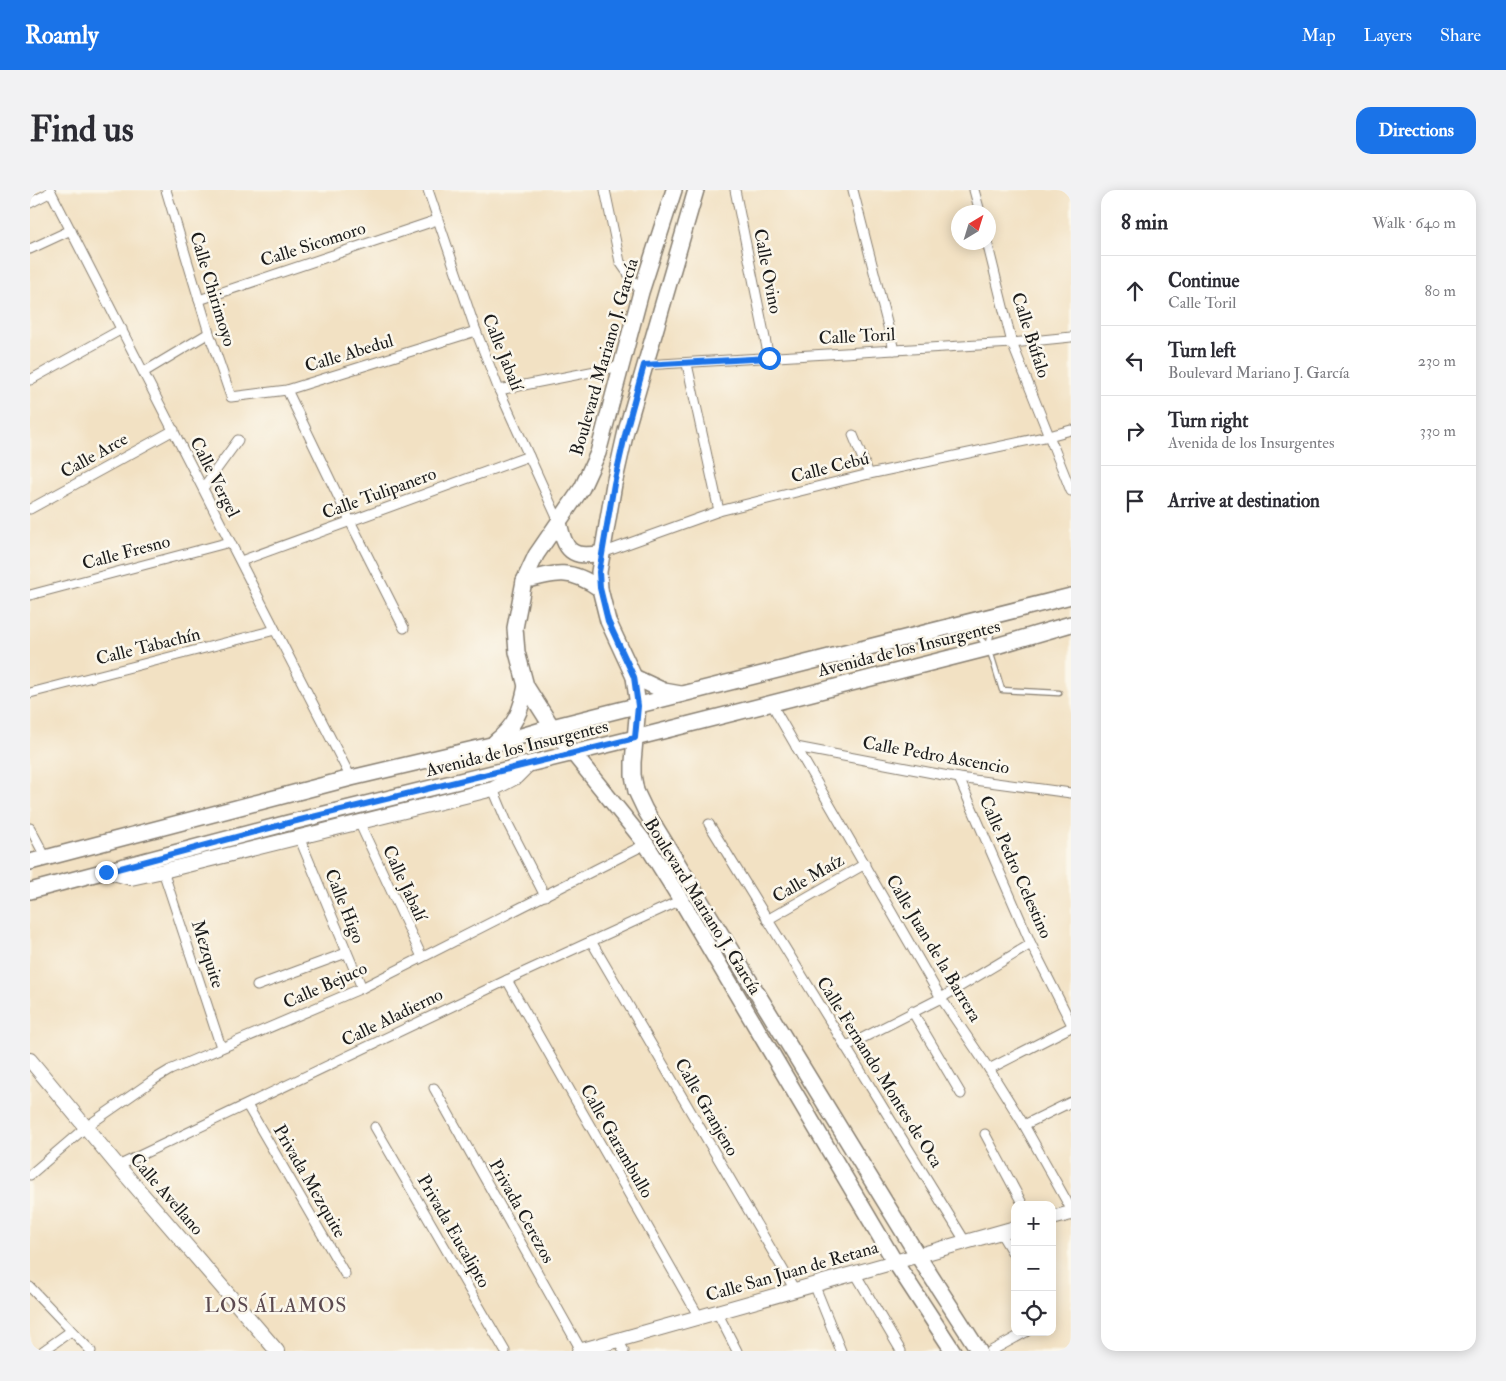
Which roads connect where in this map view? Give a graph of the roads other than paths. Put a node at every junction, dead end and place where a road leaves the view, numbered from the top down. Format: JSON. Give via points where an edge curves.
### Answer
{"nodes":[{"id":1,"x":166,"y":190,"type":"edge"},
{"id":2,"x":428,"y":190,"type":"edge"},
{"id":3,"x":605,"y":190,"type":"edge"},
{"id":4,"x":674,"y":190,"type":"edge"},
{"id":5,"x":696,"y":190,"type":"edge"},
{"id":6,"x":735,"y":190,"type":"edge"},
{"id":7,"x":853,"y":190,"type":"edge"},
{"id":8,"x":974,"y":190,"type":"edge"},
{"id":9,"x":51,"y":191,"type":"edge"},
{"id":10,"x":30,"y":203,"type":"edge"},
{"id":11,"x":978,"y":205,"type":"edge"},
{"id":12,"x":437,"y":220,"type":"junction"},
{"id":13,"x":71,"y":230,"type":"junction"},
{"id":14,"x":30,"y":249,"type":"edge"},
{"id":15,"x":989,"y":250,"type":"edge"},
{"id":16,"x":641,"y":292,"type":"junction"},
{"id":17,"x":199,"y":300,"type":"junction"},
{"id":18,"x":122,"y":329,"type":"junction"},
{"id":19,"x":476,"y":331,"type":"junction"},
{"id":20,"x":209,"y":333,"type":"junction"},
{"id":21,"x":1071,"y":337,"type":"edge"},
{"id":22,"x":1012,"y":343,"type":"junction"},
{"id":23,"x":894,"y":350,"type":"junction"},
{"id":24,"x":769,"y":358,"type":"junction"},
{"id":25,"x":687,"y":364,"type":"junction"},
{"id":26,"x":644,"y":365,"type":"junction"},
{"id":27,"x":621,"y":366,"type":"junction"},
{"id":28,"x":144,"y":372,"type":"junction"},
{"id":29,"x":30,"y":380,"type":"edge"},
{"id":30,"x":287,"y":390,"type":"junction"},
{"id":31,"x":500,"y":390,"type":"junction"},
{"id":32,"x":231,"y":397,"type":"joint"},
{"id":33,"x":174,"y":430,"type":"junction"},
{"id":34,"x":1071,"y":430,"type":"edge"},
{"id":35,"x":853,"y":435,"type":"dead end"},
{"id":36,"x":1049,"y":436,"type":"junction"},
{"id":37,"x":238,"y":440,"type":"dead end"},
{"id":38,"x":529,"y":456,"type":"junction"},
{"id":39,"x":869,"y":474,"type":"junction"},
{"id":40,"x":203,"y":488,"type":"junction"},
{"id":41,"x":1071,"y":491,"type":"edge"},
{"id":42,"x":30,"y":509,"type":"edge"},
{"id":43,"x":719,"y":511,"type":"junction"},
{"id":44,"x":350,"y":521,"type":"junction"},
{"id":45,"x":559,"y":522,"type":"junction"},
{"id":46,"x":230,"y":542,"type":"junction"},
{"id":47,"x":602,"y":553,"type":"junction"},
{"id":48,"x":240,"y":562,"type":"junction"},
{"id":49,"x":524,"y":581,"type":"junction"},
{"id":50,"x":600,"y":588,"type":"junction"},
{"id":51,"x":30,"y":595,"type":"edge"},
{"id":52,"x":1071,"y":596,"type":"edge"},
{"id":53,"x":995,"y":615,"type":"junction"},
{"id":54,"x":965,"y":622,"type":"junction"},
{"id":55,"x":1071,"y":624,"type":"edge"},
{"id":56,"x":404,"y":628,"type":"dead end"},
{"id":57,"x":275,"y":630,"type":"junction"},
{"id":58,"x":989,"y":648,"type":"junction"},
{"id":59,"x":634,"y":677,"type":"junction"},
{"id":60,"x":526,"y":686,"type":"junction"},
{"id":61,"x":30,"y":693,"type":"edge"},
{"id":62,"x":1059,"y":693,"type":"dead end"},
{"id":63,"x":682,"y":695,"type":"junction"},
{"id":64,"x":771,"y":703,"type":"junction"},
{"id":65,"x":638,"y":706,"type":"junction"},
{"id":66,"x":552,"y":727,"type":"junction"},
{"id":67,"x":635,"y":738,"type":"junction"},
{"id":68,"x":491,"y":745,"type":"junction"},
{"id":69,"x":796,"y":747,"type":"junction"},
{"id":70,"x":572,"y":753,"type":"junction"},
{"id":71,"x":529,"y":764,"type":"junction"},
{"id":72,"x":351,"y":778,"type":"junction"},
{"id":73,"x":959,"y":778,"type":"junction"},
{"id":74,"x":493,"y":789,"type":"junction"},
{"id":75,"x":1071,"y":793,"type":"edge"},
{"id":76,"x":359,"y":822,"type":"junction"},
{"id":77,"x":709,"y":824,"type":"dead end"},
{"id":78,"x":30,"y":828,"type":"edge"},
{"id":79,"x":299,"y":837,"type":"junction"},
{"id":80,"x":646,"y":844,"type":"junction"},
{"id":81,"x":46,"y":858,"type":"junction"},
{"id":82,"x":30,"y":862,"type":"edge"},
{"id":83,"x":865,"y":864,"type":"junction"},
{"id":84,"x":163,"y":871,"type":"junction"},
{"id":85,"x":106,"y":872,"type":"junction"},
{"id":86,"x":30,"y":892,"type":"edge"},
{"id":87,"x":545,"y":896,"type":"junction"},
{"id":88,"x":681,"y":900,"type":"junction"},
{"id":89,"x":768,"y":920,"type":"junction"},
{"id":90,"x":714,"y":922,"type":"junction"},
{"id":91,"x":699,"y":931,"type":"junction"},
{"id":92,"x":591,"y":941,"type":"junction"},
{"id":93,"x":1030,"y":944,"type":"junction"},
{"id":94,"x":346,"y":953,"type":"junction"},
{"id":95,"x":422,"y":957,"type":"junction"},
{"id":96,"x":507,"y":980,"type":"junction"},
{"id":97,"x":256,"y":986,"type":"dead end"},
{"id":98,"x":362,"y":988,"type":"junction"},
{"id":99,"x":941,"y":998,"type":"junction"},
{"id":100,"x":912,"y":1011,"type":"junction"},
{"id":101,"x":1071,"y":1023,"type":"edge"},
{"id":102,"x":1071,"y":1027,"type":"edge"},
{"id":103,"x":221,"y":1047,"type":"junction"},
{"id":104,"x":845,"y":1047,"type":"junction"},
{"id":105,"x":30,"y":1060,"type":"edge"},
{"id":106,"x":989,"y":1069,"type":"junction"},
{"id":107,"x":434,"y":1088,"type":"dead end"},
{"id":108,"x":961,"y":1094,"type":"dead end"},
{"id":109,"x":1071,"y":1102,"type":"edge"},
{"id":110,"x":247,"y":1105,"type":"junction"},
{"id":111,"x":1024,"y":1125,"type":"junction"},
{"id":112,"x":86,"y":1127,"type":"junction"},
{"id":113,"x":375,"y":1127,"type":"dead end"},
{"id":114,"x":985,"y":1134,"type":"dead end"},
{"id":115,"x":118,"y":1166,"type":"junction"},
{"id":116,"x":30,"y":1175,"type":"edge"},
{"id":117,"x":1021,"y":1201,"type":"edge"},
{"id":118,"x":1071,"y":1209,"type":"edge"},
{"id":119,"x":1071,"y":1212,"type":"edge"},
{"id":120,"x":1056,"y":1217,"type":"edge"},
{"id":121,"x":1011,"y":1229,"type":"edge"},
{"id":122,"x":1000,"y":1232,"type":"junction"},
{"id":123,"x":965,"y":1241,"type":"junction"},
{"id":124,"x":1011,"y":1250,"type":"edge"},
{"id":125,"x":918,"y":1256,"type":"junction"},
{"id":126,"x":895,"y":1262,"type":"junction"},
{"id":127,"x":345,"y":1274,"type":"dead end"},
{"id":128,"x":855,"y":1274,"type":"junction"},
{"id":129,"x":814,"y":1284,"type":"junction"},
{"id":130,"x":30,"y":1287,"type":"edge"},
{"id":131,"x":795,"y":1290,"type":"junction"},
{"id":132,"x":717,"y":1312,"type":"junction"},
{"id":133,"x":699,"y":1317,"type":"junction"},
{"id":134,"x":71,"y":1331,"type":"junction"},
{"id":135,"x":1019,"y":1336,"type":"edge"},
{"id":136,"x":621,"y":1345,"type":"edge"},
{"id":137,"x":43,"y":1351,"type":"edge"},
{"id":138,"x":92,"y":1351,"type":"edge"},
{"id":139,"x":277,"y":1351,"type":"edge"},
{"id":140,"x":505,"y":1351,"type":"edge"},
{"id":141,"x":580,"y":1351,"type":"edge"},
{"id":142,"x":737,"y":1351,"type":"edge"},
{"id":143,"x":841,"y":1351,"type":"edge"},
{"id":144,"x":901,"y":1351,"type":"edge"},
{"id":145,"x":952,"y":1351,"type":"edge"},
{"id":146,"x":979,"y":1351,"type":"edge"},
{"id":147,"x":992,"y":1351,"type":"edge"}],
"edges":[{"from":1,"to":17,"type":"street","name":"Calle Chirimoyo"},
{"from":2,"to":12,"type":"street","name":"Calle Jabalí"},
{"from":3,"to":16,"type":"street","via":[[620,262]]},
{"from":4,"to":16,"type":"main road","name":"Boulevard Mariano J. García"},
{"from":5,"to":26,"type":"main road","name":"Boulevard Mariano J. García"},
{"from":6,"to":24,"type":"street","name":"Calle Ovino"},
{"from":7,"to":23,"type":"street"},
{"from":8,"to":11,"type":"street"},
{"from":9,"to":10,"type":"street"},
{"from":9,"to":13,"type":"street","name":"Calle Vergel"},
{"from":12,"to":17,"type":"street","name":"Calle Sicomoro"},
{"from":12,"to":19,"type":"street","name":"Calle Jabalí"},
{"from":13,"to":14,"type":"street"},
{"from":13,"to":18,"type":"street","name":"Calle Vergel"},
{"from":15,"to":22,"type":"street","name":"Calle Búfalo"},
{"from":16,"to":27,"type":"main road","name":"Boulevard Mariano J. García"},
{"from":17,"to":20,"type":"street","name":"Calle Chirimoyo"},
{"from":18,"to":28,"type":"street","name":"Calle Vergel"},
{"from":18,"to":29,"type":"street"},
{"from":19,"to":30,"type":"street","name":"Calle Abedul"},
{"from":19,"to":31,"type":"street","name":"Calle Jabalí"},
{"from":20,"to":28,"type":"street"},
{"from":20,"to":32,"type":"street","name":"Calle Chirimoyo"},
{"from":21,"to":22,"type":"street","name":"Calle Toril"},
{"from":22,"to":23,"type":"street","name":"Calle Toril"},
{"from":22,"to":36,"type":"street","name":"Calle Búfalo"},
{"from":23,"to":24,"type":"street","name":"Calle Toril"},
{"from":24,"to":25,"type":"street","name":"Calle Toril"},
{"from":25,"to":26,"type":"street","name":"Calle Toril"},
{"from":25,"to":43,"type":"street"},
{"from":26,"to":47,"type":"main road","name":"Boulevard Mariano J. García","via":[[626,431]]},
{"from":27,"to":31,"type":"street"},
{"from":27,"to":45,"type":"main road","name":"Boulevard Mariano J. García","via":[[598,453],[582,488]]},
{"from":28,"to":33,"type":"street","name":"Calle Vergel"},
{"from":30,"to":32,"type":"street","name":"Calle Abedul"},
{"from":30,"to":44,"type":"street"},
{"from":31,"to":38,"type":"street","name":"Calle Jabalí"},
{"from":33,"to":40,"type":"street","name":"Calle Vergel"},
{"from":33,"to":42,"type":"street","name":"Calle Arce"},
{"from":34,"to":36,"type":"street","name":"Calle Cebú"},
{"from":35,"to":39,"type":"street"},
{"from":36,"to":39,"type":"street","name":"Calle Cebú"},
{"from":36,"to":41,"type":"street","name":"Calle Búfalo"},
{"from":37,"to":40,"type":"street"},
{"from":38,"to":44,"type":"street","name":"Calle Tulipanero"},
{"from":38,"to":45,"type":"street","name":"Calle Jabalí"},
{"from":39,"to":43,"type":"street","name":"Calle Cebú"},
{"from":40,"to":46,"type":"street","name":"Calle Vergel"},
{"from":43,"to":47,"type":"street","name":"Calle Cebú"},
{"from":44,"to":48,"type":"street","name":"Calle Tulipanero"},
{"from":44,"to":56,"type":"street"},
{"from":45,"to":47,"type":"main road","via":[[563,541],[569,549],[587,556]]},
{"from":45,"to":49,"type":"main road","name":"Boulevard Mariano J. García","via":[[536,555]]},
{"from":46,"to":48,"type":"street","name":"Calle Vergel"},
{"from":46,"to":51,"type":"street","name":"Calle Fresno"},
{"from":47,"to":50,"type":"main road","name":"Boulevard Mariano J. García"},
{"from":48,"to":57,"type":"street","name":"Calle Vergel"},
{"from":49,"to":50,"type":"main road","via":[[558,573],[571,574]]},
{"from":49,"to":60,"type":"main road","name":"Boulevard Mariano J. García","via":[[515,628],[517,652]]},
{"from":50,"to":59,"type":"main road","name":"Boulevard Mariano J. García","via":[[608,621]]},
{"from":52,"to":53,"type":"main road","name":"Avenida de los Insurgentes"},
{"from":53,"to":54,"type":"main road","name":"Avenida de los Insurgentes"},
{"from":53,"to":58,"type":"lane"},
{"from":54,"to":58,"type":"lane"},
{"from":54,"to":63,"type":"main road","name":"Avenida de los Insurgentes"},
{"from":55,"to":58,"type":"main road","name":"Avenida de los Insurgentes"},
{"from":57,"to":61,"type":"street","name":"Calle Tabachín"},
{"from":57,"to":72,"type":"street","name":"Calle Vergel"},
{"from":58,"to":62,"type":"lane","via":[[1002,690]]},
{"from":58,"to":64,"type":"main road","name":"Avenida de los Insurgentes"},
{"from":59,"to":63,"type":"main road","via":[[664,691]]},
{"from":59,"to":65,"type":"main road","name":"Boulevard Mariano J. García"},
{"from":60,"to":66,"type":"main road","name":"Boulevard Mariano J. García"},
{"from":60,"to":68,"type":"main road","via":[[517,718],[507,732]]},
{"from":63,"to":65,"type":"main road","name":"Avenida de los Insurgentes"},
{"from":64,"to":67,"type":"main road","name":"Avenida de los Insurgentes"},
{"from":64,"to":69,"type":"street","name":"Calle Juan de la Barrera"},
{"from":65,"to":66,"type":"main road","name":"Avenida de los Insurgentes"},
{"from":65,"to":67,"type":"main road","name":"Boulevard Mariano J. García"},
{"from":66,"to":68,"type":"main road","name":"Avenida de los Insurgentes"},
{"from":66,"to":70,"type":"main road","name":"Boulevard Mariano J. García"},
{"from":67,"to":70,"type":"main road","name":"Avenida de los Insurgentes"},
{"from":67,"to":90,"type":"main road","name":"Boulevard Mariano J. García","via":[[636,791]]},
{"from":68,"to":72,"type":"main road","name":"Avenida de los Insurgentes"},
{"from":69,"to":73,"type":"street","name":"Calle Pedro Ascencio"},
{"from":69,"to":83,"type":"street","name":"Calle Juan de la Barrera"},
{"from":70,"to":71,"type":"main road","name":"Avenida de los Insurgentes"},
{"from":70,"to":80,"type":"main road","name":"Boulevard Mariano J. García"},
{"from":71,"to":74,"type":"street","via":[[516,777]]},
{"from":71,"to":85,"type":"main road","name":"Avenida de los Insurgentes"},
{"from":72,"to":81,"type":"main road","name":"Avenida de los Insurgentes"},
{"from":73,"to":75,"type":"street","name":"Calle Pedro Ascencio"},
{"from":73,"to":93,"type":"street","name":"Calle Pedro Celestino"},
{"from":74,"to":76,"type":"street"},
{"from":74,"to":87,"type":"street"},
{"from":76,"to":79,"type":"street"},
{"from":76,"to":95,"type":"street","name":"Calle Jabalí"},
{"from":77,"to":89,"type":"street","name":"Calle Fernando Montes de Oca"},
{"from":78,"to":81,"type":"street"},
{"from":79,"to":84,"type":"street"},
{"from":79,"to":94,"type":"street","name":"Calle Higo"},
{"from":80,"to":87,"type":"street","name":"Calle Bejuco"},
{"from":80,"to":88,"type":"main road","name":"Boulevard Mariano J. García"},
{"from":81,"to":82,"type":"main road","name":"Avenida de los Insurgentes"},
{"from":83,"to":89,"type":"street","name":"Calle Maíz"},
{"from":83,"to":99,"type":"street","name":"Calle Juan de la Barrera"},
{"from":84,"to":85,"type":"street","via":[[131,878]]},
{"from":84,"to":103,"type":"street","name":"Mezquite"},
{"from":85,"to":86,"type":"main road","name":"Avenida de los Insurgentes"},
{"from":87,"to":95,"type":"street","name":"Calle Bejuco"},
{"from":88,"to":91,"type":"main road","name":"Boulevard Mariano J. García"},
{"from":88,"to":92,"type":"street","name":"Calle Aladierno"},
{"from":89,"to":104,"type":"street","name":"Calle Fernando Montes de Oca"},
{"from":90,"to":91,"type":"main road"},
{"from":90,"to":125,"type":"main road","name":"Boulevard Mariano J. García"},
{"from":91,"to":126,"type":"main road","name":"Boulevard Mariano J. García"},
{"from":92,"to":96,"type":"street","name":"Calle Aladierno"},
{"from":92,"to":131,"type":"street","name":"Calle Granjeno"},
{"from":93,"to":99,"type":"street"},
{"from":93,"to":101,"type":"street","name":"Calle Pedro Celestino"},
{"from":94,"to":97,"type":"street"},
{"from":94,"to":98,"type":"street","name":"Calle Higo"},
{"from":95,"to":98,"type":"street","name":"Calle Bejuco"},
{"from":96,"to":110,"type":"street","name":"Calle Aladierno"},
{"from":96,"to":133,"type":"street","name":"Calle Garambullo"},
{"from":98,"to":103,"type":"street","name":"Calle Bejuco"},
{"from":99,"to":100,"type":"street"},
{"from":99,"to":106,"type":"street","name":"Calle Juan de la Barrera"},
{"from":100,"to":104,"type":"street"},
{"from":100,"to":108,"type":"street"},
{"from":102,"to":106,"type":"street"},
{"from":103,"to":112,"type":"street","name":"Calle Bejuco","via":[[154,1079]]},
{"from":104,"to":123,"type":"street","name":"Calle Fernando Montes de Oca"},
{"from":105,"to":112,"type":"street","name":"Calle Avellano"},
{"from":106,"to":111,"type":"street","name":"Calle Juan de la Barrera"},
{"from":107,"to":141,"type":"street","name":"Privada Cerezos"},
{"from":109,"to":111,"type":"street"},
{"from":110,"to":115,"type":"street","name":"Calle Aladierno"},
{"from":110,"to":127,"type":"street","name":"Privada Mezquite"},
{"from":111,"to":118,"type":"street","name":"Calle Juan de la Barrera"},
{"from":112,"to":115,"type":"street","name":"Calle Avellano"},
{"from":112,"to":116,"type":"street","name":"Calle Bejuco"},
{"from":113,"to":140,"type":"street","name":"Privada Eucalipto"},
{"from":114,"to":117,"type":"street"},
{"from":115,"to":139,"type":"street","name":"Calle Avellano"},
{"from":119,"to":120,"type":"street"},
{"from":121,"to":122,"type":"street","name":"Calle San Juan de Retana"},
{"from":122,"to":123,"type":"street","name":"Calle San Juan de Retana"},
{"from":122,"to":124,"type":"street"},
{"from":123,"to":125,"type":"street","name":"Calle San Juan de Retana"},
{"from":125,"to":126,"type":"street","name":"Calle San Juan de Retana"},
{"from":125,"to":146,"type":"main road","name":"Boulevard Mariano J. García"},
{"from":126,"to":128,"type":"street","name":"Calle San Juan de Retana"},
{"from":126,"to":145,"type":"main road","name":"Boulevard Mariano J. García"},
{"from":128,"to":129,"type":"street","name":"Calle San Juan de Retana"},
{"from":128,"to":144,"type":"street"},
{"from":129,"to":131,"type":"street","name":"Calle San Juan de Retana"},
{"from":129,"to":143,"type":"street"},
{"from":130,"to":134,"type":"street"},
{"from":131,"to":132,"type":"street","name":"Calle San Juan de Retana"},
{"from":132,"to":133,"type":"street","name":"Calle San Juan de Retana"},
{"from":132,"to":142,"type":"street"},
{"from":133,"to":136,"type":"street","name":"Calle San Juan de Retana"},
{"from":134,"to":137,"type":"street"},
{"from":134,"to":138,"type":"street"},
{"from":135,"to":147,"type":"street"},
{"from":136,"to":141,"type":"street","name":"Calle San Juan de Retana"}]}
